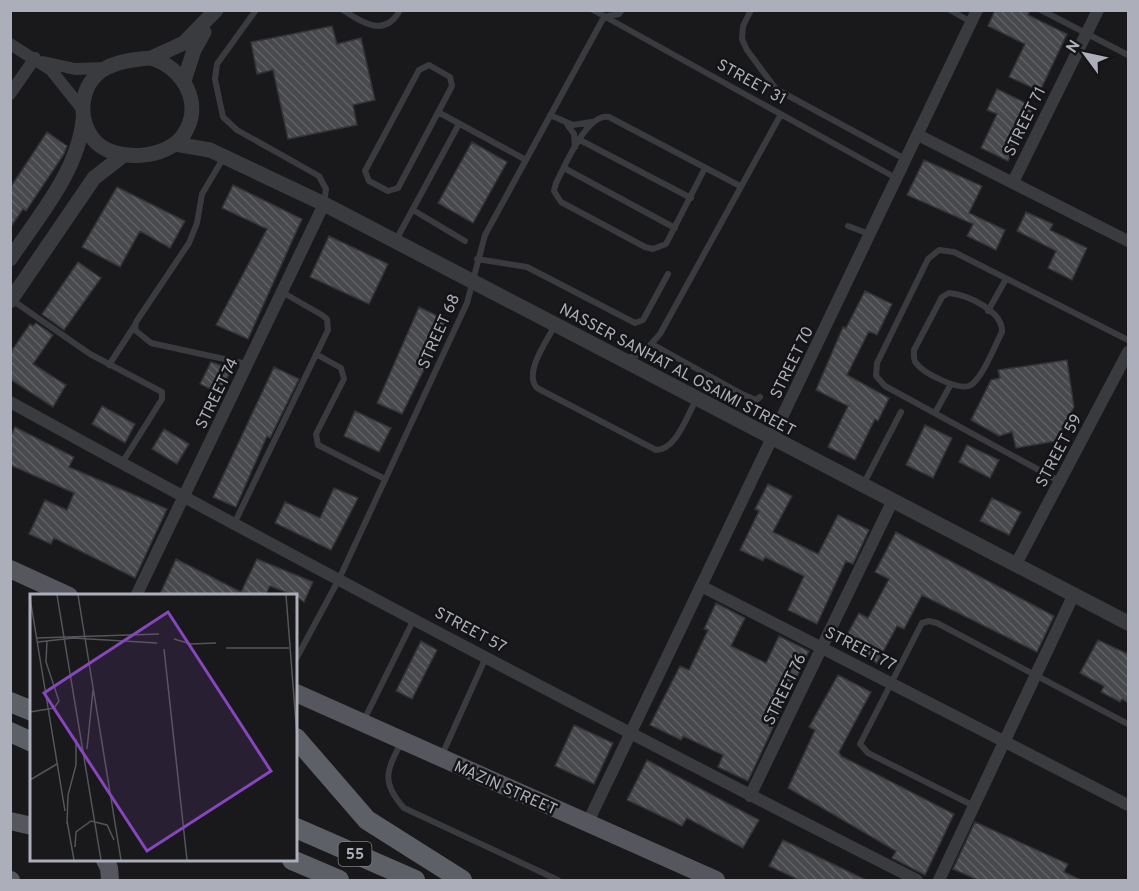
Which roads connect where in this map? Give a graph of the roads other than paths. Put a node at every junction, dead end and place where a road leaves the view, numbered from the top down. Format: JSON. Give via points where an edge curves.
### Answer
{"nodes":[{"id":1,"x":216,"y":10,"type":"edge"},
{"id":2,"x":256,"y":10,"type":"edge"},
{"id":3,"x":343,"y":10,"type":"edge"},
{"id":4,"x":400,"y":10,"type":"edge"},
{"id":5,"x":593,"y":10,"type":"edge"},
{"id":6,"x":622,"y":10,"type":"edge"},
{"id":7,"x":751,"y":10,"type":"edge"},
{"id":8,"x":950,"y":10,"type":"edge"},
{"id":9,"x":1041,"y":10,"type":"edge"},
{"id":10,"x":1098,"y":10,"type":"edge"},
{"id":11,"x":974,"y":16,"type":"edge"},
{"id":12,"x":604,"y":17,"type":"junction"},
{"id":13,"x":1086,"y":33,"type":"junction"},
{"id":14,"x":10,"y":44,"type":"edge"},
{"id":15,"x":1128,"y":55,"type":"edge"},
{"id":16,"x":151,"y":58,"type":"junction"},
{"id":17,"x":37,"y":59,"type":"junction"},
{"id":18,"x":106,"y":68,"type":"junction"},
{"id":19,"x":184,"y":81,"type":"junction"},
{"id":20,"x":10,"y":94,"type":"edge"},
{"id":21,"x":438,"y":112,"type":"junction"},
{"id":22,"x":83,"y":113,"type":"junction"},
{"id":23,"x":550,"y":114,"type":"junction"},
{"id":24,"x":780,"y":116,"type":"junction"},
{"id":25,"x":190,"y":118,"type":"junction"},
{"id":26,"x":591,"y":122,"type":"junction"},
{"id":27,"x":566,"y":123,"type":"junction"},
{"id":28,"x":459,"y":124,"type":"junction"},
{"id":29,"x":918,"y":135,"type":"junction"},
{"id":30,"x":580,"y":140,"type":"junction"},
{"id":31,"x":175,"y":144,"type":"junction"},
{"id":32,"x":575,"y":148,"type":"junction"},
{"id":33,"x":217,"y":153,"type":"junction"},
{"id":34,"x":121,"y":156,"type":"junction"},
{"id":35,"x":906,"y":159,"type":"junction"},
{"id":36,"x":525,"y":160,"type":"junction"},
{"id":37,"x":564,"y":168,"type":"junction"},
{"id":38,"x":705,"y":168,"type":"junction"},
{"id":39,"x":897,"y":178,"type":"junction"},
{"id":40,"x":1013,"y":182,"type":"junction"},
{"id":41,"x":740,"y":186,"type":"junction"},
{"id":42,"x":691,"y":198,"type":"junction"},
{"id":43,"x":324,"y":204,"type":"junction"},
{"id":44,"x":413,"y":210,"type":"junction"},
{"id":45,"x":848,"y":226,"type":"dead end"},
{"id":46,"x":675,"y":228,"type":"junction"},
{"id":47,"x":870,"y":234,"type":"junction"},
{"id":48,"x":396,"y":241,"type":"junction"},
{"id":49,"x":465,"y":241,"type":"dead end"},
{"id":50,"x":1128,"y":241,"type":"edge"},
{"id":51,"x":477,"y":259,"type":"junction"},
{"id":52,"x":10,"y":260,"type":"edge"},
{"id":53,"x":668,"y":274,"type":"dead end"},
{"id":54,"x":1006,"y":279,"type":"junction"},
{"id":55,"x":472,"y":281,"type":"junction"},
{"id":56,"x":282,"y":292,"type":"junction"},
{"id":57,"x":11,"y":300,"type":"edge"},
{"id":58,"x":988,"y":311,"type":"junction"},
{"id":59,"x":136,"y":322,"type":"junction"},
{"id":60,"x":555,"y":325,"type":"junction"},
{"id":61,"x":1128,"y":340,"type":"edge"},
{"id":62,"x":652,"y":344,"type":"junction"},
{"id":63,"x":1128,"y":352,"type":"edge"},
{"id":64,"x":316,"y":354,"type":"junction"},
{"id":65,"x":617,"y":357,"type":"junction"},
{"id":66,"x":248,"y":364,"type":"junction"},
{"id":67,"x":109,"y":365,"type":"junction"},
{"id":68,"x":951,"y":384,"type":"junction"},
{"id":69,"x":760,"y":397,"type":"dead end"},
{"id":70,"x":696,"y":399,"type":"junction"},
{"id":71,"x":12,"y":407,"type":"edge"},
{"id":72,"x":901,"y":412,"type":"dead end"},
{"id":73,"x":935,"y":413,"type":"junction"},
{"id":74,"x":772,"y":439,"type":"junction"},
{"id":75,"x":122,"y":463,"type":"junction"},
{"id":76,"x":385,"y":479,"type":"junction"},
{"id":77,"x":1060,"y":481,"type":"junction"},
{"id":78,"x":863,"y":484,"type":"junction"},
{"id":79,"x":184,"y":497,"type":"junction"},
{"id":80,"x":893,"y":500,"type":"junction"},
{"id":81,"x":234,"y":524,"type":"junction"},
{"id":82,"x":1016,"y":564,"type":"junction"},
{"id":83,"x":10,"y":569,"type":"edge"},
{"id":84,"x":339,"y":579,"type":"junction"},
{"id":85,"x":701,"y":586,"type":"junction"},
{"id":86,"x":65,"y":594,"type":"edge"},
{"id":87,"x":137,"y":594,"type":"edge"},
{"id":88,"x":1074,"y":594,"type":"junction"},
{"id":89,"x":415,"y":618,"type":"junction"},
{"id":90,"x":1128,"y":623,"type":"edge"},
{"id":91,"x":823,"y":646,"type":"junction"},
{"id":92,"x":297,"y":657,"type":"edge"},
{"id":93,"x":487,"y":657,"type":"junction"},
{"id":94,"x":1036,"y":676,"type":"junction"},
{"id":95,"x":890,"y":681,"type":"junction"},
{"id":96,"x":297,"y":693,"type":"edge"},
{"id":97,"x":10,"y":702,"type":"edge"},
{"id":98,"x":30,"y":710,"type":"edge"},
{"id":99,"x":362,"y":723,"type":"junction"},
{"id":100,"x":1128,"y":724,"type":"edge"},
{"id":101,"x":10,"y":732,"type":"edge"},
{"id":102,"x":630,"y":732,"type":"junction"},
{"id":103,"x":297,"y":739,"type":"edge"},
{"id":104,"x":402,"y":740,"type":"junction"},
{"id":105,"x":30,"y":741,"type":"edge"},
{"id":106,"x":1005,"y":741,"type":"junction"},
{"id":107,"x":440,"y":758,"type":"junction"},
{"id":108,"x":750,"y":796,"type":"junction"},
{"id":109,"x":1128,"y":805,"type":"edge"},
{"id":110,"x":974,"y":806,"type":"junction"},
{"id":111,"x":10,"y":821,"type":"edge"},
{"id":112,"x":587,"y":824,"type":"junction"},
{"id":113,"x":30,"y":826,"type":"edge"},
{"id":114,"x":297,"y":828,"type":"edge"},
{"id":115,"x":106,"y":861,"type":"edge"},
{"id":116,"x":294,"y":861,"type":"edge"},
{"id":117,"x":110,"y":880,"type":"edge"},
{"id":118,"x":339,"y":880,"type":"edge"},
{"id":119,"x":415,"y":880,"type":"edge"},
{"id":120,"x":462,"y":880,"type":"edge"},
{"id":121,"x":558,"y":880,"type":"edge"},
{"id":122,"x":716,"y":880,"type":"edge"},
{"id":123,"x":918,"y":880,"type":"edge"},
{"id":124,"x":939,"y":880,"type":"edge"}],
"edges":[{"from":1,"to":16,"type":"street","via":[[184,43]]},
{"from":1,"to":19,"type":"street","via":[[194,50]]},
{"from":2,"to":43,"type":"lane","via":[[217,64],[215,80],[220,108],[229,125],[319,176],[326,189]]},
{"from":3,"to":4,"type":"lane","via":[[371,27],[383,27]]},
{"from":5,"to":12,"type":"lane","name":"STREET 31"},
{"from":6,"to":12,"type":"lane"},
{"from":7,"to":35,"type":"lane","via":[[741,33],[744,45],[776,89]]},
{"from":8,"to":11,"type":"lane"},
{"from":9,"to":13,"type":"lane"},
{"from":10,"to":13,"type":"street","name":"STREET 71"},
{"from":11,"to":29,"type":"street","name":"STREET 70"},
{"from":12,"to":23,"type":"lane","name":"STREET 68"},
{"from":12,"to":24,"type":"lane","name":"STREET 31"},
{"from":13,"to":15,"type":"lane"},
{"from":13,"to":40,"type":"street","name":"STREET 71"},
{"from":14,"to":17,"type":"street"},
{"from":16,"to":18,"type":"street"},
{"from":16,"to":19,"type":"street","via":[[172,67]]},
{"from":17,"to":18,"type":"street","via":[[75,69]]},
{"from":17,"to":20,"type":"street"},
{"from":17,"to":22,"type":"street","via":[[62,81]]},
{"from":18,"to":22,"type":"street","via":[[86,91]]},
{"from":19,"to":25,"type":"street","via":[[190,99]]},
{"from":21,"to":21,"type":"lane","via":[[452,80],[432,66],[425,66],[419,70],[366,167],[366,178],[388,191],[398,188]]},
{"from":21,"to":28,"type":"lane"},
{"from":22,"to":34,"type":"street","via":[[93,139]]},
{"from":22,"to":52,"type":"street","via":[[82,135],[72,161]]},
{"from":23,"to":27,"type":"lane"},
{"from":23,"to":36,"type":"lane","name":"STREET 68"},
{"from":24,"to":39,"type":"lane","name":"STREET 31"},
{"from":24,"to":41,"type":"lane"},
{"from":25,"to":31,"type":"street"},
{"from":25,"to":33,"type":"street"},
{"from":26,"to":27,"type":"lane"},
{"from":26,"to":30,"type":"lane"},
{"from":26,"to":38,"type":"lane","via":[[597,117],[609,117]]},
{"from":27,"to":32,"type":"lane","via":[[574,134]]},
{"from":28,"to":36,"type":"lane"},
{"from":28,"to":44,"type":"lane"},
{"from":29,"to":35,"type":"street","name":"STREET 70"},
{"from":29,"to":40,"type":"street"},
{"from":30,"to":32,"type":"lane"},
{"from":30,"to":42,"type":"lane"},
{"from":31,"to":33,"type":"street","name":"NASSER SANHAT AL OSAIMI STREET"},
{"from":31,"to":34,"type":"street","via":[[164,150]]},
{"from":32,"to":37,"type":"lane"},
{"from":33,"to":43,"type":"street","name":"NASSER SANHAT AL OSAIMI STREET"},
{"from":33,"to":59,"type":"lane","via":[[189,243]]},
{"from":34,"to":57,"type":"street","via":[[94,178]]},
{"from":35,"to":39,"type":"street","name":"STREET 70"},
{"from":36,"to":51,"type":"lane","name":"STREET 68","via":[[485,235]]},
{"from":37,"to":46,"type":"lane"},
{"from":37,"to":46,"type":"lane","via":[[554,190],[561,202],[572,208],[653,249],[666,243]]},
{"from":38,"to":41,"type":"lane"},
{"from":38,"to":42,"type":"lane"},
{"from":39,"to":47,"type":"street","name":"STREET 70"},
{"from":40,"to":50,"type":"street"},
{"from":41,"to":62,"type":"lane"},
{"from":42,"to":46,"type":"lane"},
{"from":43,"to":48,"type":"street","name":"NASSER SANHAT AL OSAIMI STREET"},
{"from":43,"to":56,"type":"street","name":"STREET 74"},
{"from":44,"to":48,"type":"lane"},
{"from":44,"to":49,"type":"lane"},
{"from":45,"to":47,"type":"lane"},
{"from":47,"to":74,"type":"street","name":"STREET 70"},
{"from":48,"to":55,"type":"street","name":"NASSER SANHAT AL OSAIMI STREET"},
{"from":51,"to":53,"type":"lane","via":[[527,267],[635,323],[645,318]]},
{"from":51,"to":55,"type":"lane","name":"STREET 68"},
{"from":54,"to":58,"type":"lane"},
{"from":54,"to":61,"type":"lane"},
{"from":54,"to":73,"type":"lane","via":[[954,252],[939,250],[928,259],[878,363],[876,376],[885,386]]},
{"from":55,"to":60,"type":"street","name":"NASSER SANHAT AL OSAIMI STREET"},
{"from":55,"to":76,"type":"lane","name":"STREET 68","via":[[466,303]]},
{"from":56,"to":64,"type":"lane","via":[[327,319],[328,330]]},
{"from":56,"to":66,"type":"street","name":"STREET 74"},
{"from":57,"to":67,"type":"lane"},
{"from":58,"to":68,"type":"lane","via":[[998,316],[1002,332],[976,381],[968,387]]},
{"from":58,"to":68,"type":"lane","via":[[960,294],[950,293],[942,297],[920,339],[913,358],[918,366]]},
{"from":59,"to":66,"type":"lane","via":[[137,333],[151,343]]},
{"from":59,"to":67,"type":"lane"},
{"from":60,"to":65,"type":"street","name":"NASSER SANHAT AL OSAIMI STREET"},
{"from":60,"to":70,"type":"lane","via":[[532,372],[532,383],[547,393],[656,450],[672,443]]},
{"from":62,"to":65,"type":"lane","via":[[642,354]]},
{"from":62,"to":69,"type":"lane","via":[[742,394],[756,400]]},
{"from":63,"to":77,"type":"street","name":"STREET 59"},
{"from":64,"to":76,"type":"lane","via":[[341,368],[344,379],[316,434],[318,446]]},
{"from":64,"to":81,"type":"lane"},
{"from":65,"to":70,"type":"street","name":"NASSER SANHAT AL OSAIMI STREET"},
{"from":66,"to":79,"type":"street","name":"STREET 74"},
{"from":67,"to":75,"type":"lane","via":[[164,394]]},
{"from":68,"to":73,"type":"lane"},
{"from":70,"to":74,"type":"street","name":"NASSER SANHAT AL OSAIMI STREET"},
{"from":71,"to":75,"type":"street","name":"STREET 57"},
{"from":72,"to":78,"type":"lane"},
{"from":73,"to":77,"type":"lane"},
{"from":74,"to":78,"type":"street","name":"NASSER SANHAT AL OSAIMI STREET"},
{"from":74,"to":85,"type":"street","name":"STREET 70"},
{"from":75,"to":79,"type":"street","name":"STREET 57"},
{"from":76,"to":84,"type":"lane","name":"STREET 68"},
{"from":77,"to":82,"type":"street","name":"STREET 59"},
{"from":78,"to":80,"type":"street","name":"NASSER SANHAT AL OSAIMI STREET"},
{"from":79,"to":81,"type":"street","name":"STREET 57"},
{"from":79,"to":87,"type":"street","name":"STREET 74"},
{"from":80,"to":82,"type":"street","name":"NASSER SANHAT AL OSAIMI STREET"},
{"from":80,"to":91,"type":"street","name":"STREET 76"},
{"from":81,"to":84,"type":"street","name":"STREET 57"},
{"from":82,"to":88,"type":"street","name":"NASSER SANHAT AL OSAIMI STREET"},
{"from":83,"to":86,"type":"main road"},
{"from":84,"to":89,"type":"street","name":"STREET 57"},
{"from":84,"to":92,"type":"lane","name":"STREET 68"},
{"from":85,"to":91,"type":"street","name":"STREET 77"},
{"from":85,"to":102,"type":"street","name":"STREET 70"},
{"from":88,"to":90,"type":"street","name":"NASSER SANHAT AL OSAIMI STREET"},
{"from":88,"to":94,"type":"street"},
{"from":89,"to":93,"type":"street","name":"STREET 57"},
{"from":89,"to":99,"type":"lane"},
{"from":91,"to":95,"type":"street","name":"STREET 77"},
{"from":91,"to":108,"type":"street","name":"STREET 76"},
{"from":93,"to":102,"type":"street","name":"STREET 57"},
{"from":93,"to":107,"type":"lane"},
{"from":94,"to":95,"type":"lane","via":[[929,621],[918,626]]},
{"from":94,"to":100,"type":"lane"},
{"from":94,"to":106,"type":"street"},
{"from":95,"to":106,"type":"street","name":"STREET 77"},
{"from":95,"to":110,"type":"lane","via":[[862,737],[862,748]]},
{"from":96,"to":99,"type":"main road","name":"MAZIN STREET"},
{"from":97,"to":98,"type":"highway"},
{"from":99,"to":104,"type":"main road","name":"MAZIN STREET"},
{"from":101,"to":105,"type":"highway"},
{"from":102,"to":108,"type":"street","name":"STREET 57"},
{"from":102,"to":112,"type":"street","name":"STREET 70"},
{"from":103,"to":120,"type":"highway","via":[[367,820]]},
{"from":104,"to":107,"type":"main road","name":"MAZIN STREET"},
{"from":104,"to":121,"type":"lane","via":[[387,771],[389,784],[404,808]]},
{"from":106,"to":109,"type":"street","name":"STREET 77"},
{"from":106,"to":110,"type":"street"},
{"from":107,"to":112,"type":"main road","name":"MAZIN STREET"},
{"from":108,"to":123,"type":"street","name":"STREET 57"},
{"from":110,"to":124,"type":"street"},
{"from":111,"to":113,"type":"main road"},
{"from":112,"to":122,"type":"main road","name":"MAZIN STREET"},
{"from":114,"to":119,"type":"highway","number":"55"},
{"from":115,"to":117,"type":"main road"},
{"from":116,"to":118,"type":"highway","number":"55"}]}
